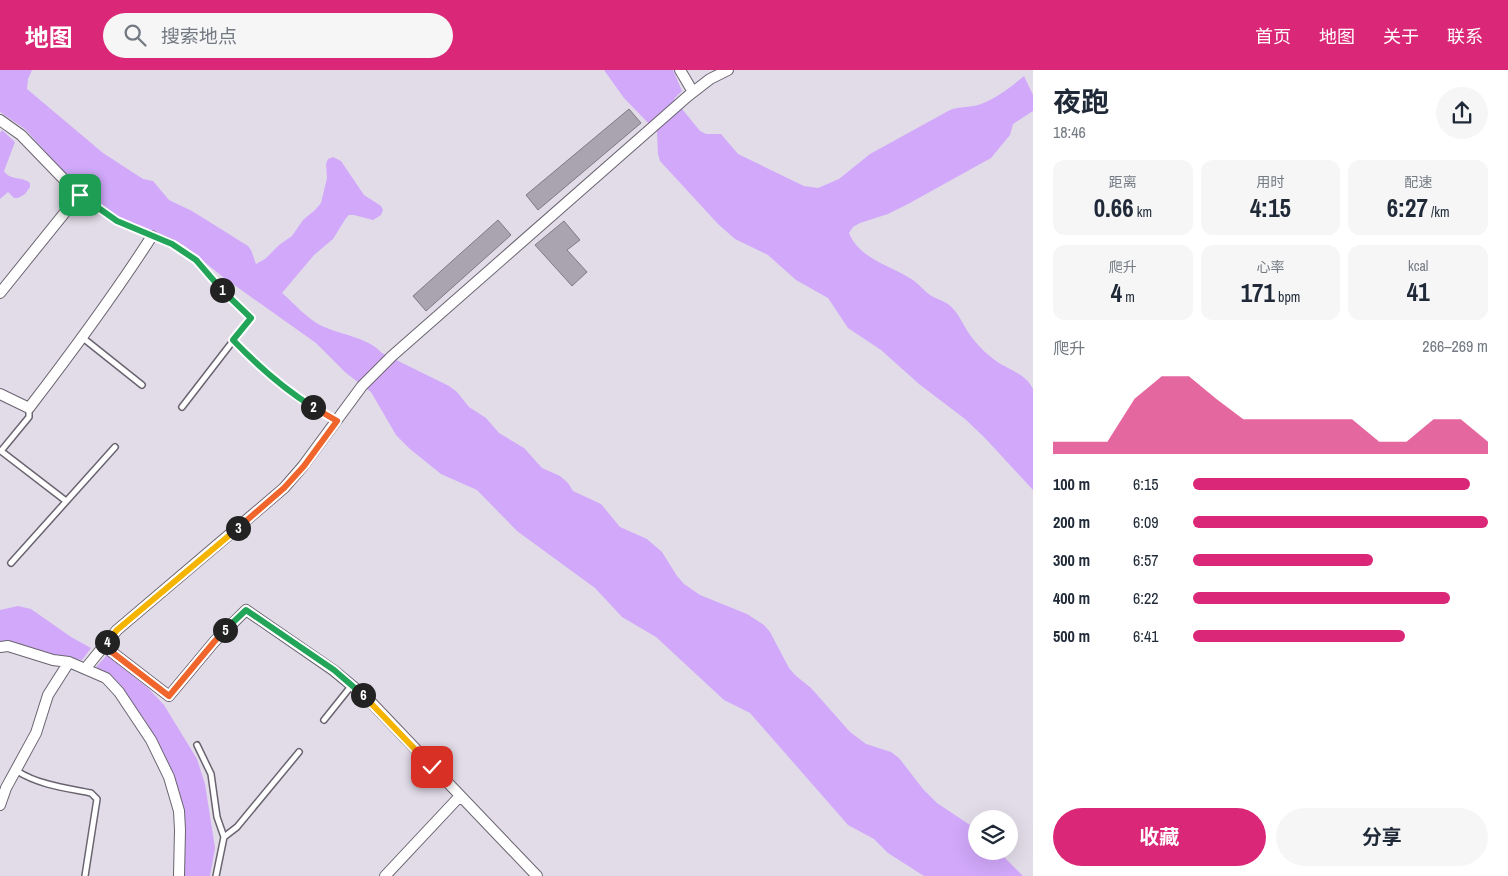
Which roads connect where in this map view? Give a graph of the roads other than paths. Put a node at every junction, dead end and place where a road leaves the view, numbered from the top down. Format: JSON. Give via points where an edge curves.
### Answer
{"nodes":[{"id":1,"x":680,"y":70,"type":"edge"},
{"id":2,"x":728,"y":70,"type":"edge"},
{"id":3,"x":690,"y":94,"type":"junction"},
{"id":4,"x":0,"y":120,"type":"edge"},
{"id":5,"x":80,"y":195,"type":"junction"},
{"id":6,"x":152,"y":236,"type":"junction"},
{"id":7,"x":0,"y":294,"type":"edge"},
{"id":8,"x":83,"y":338,"type":"junction"},
{"id":9,"x":233,"y":340,"type":"junction"},
{"id":10,"x":142,"y":385,"type":"dead end"},
{"id":11,"x":0,"y":394,"type":"edge"},
{"id":12,"x":182,"y":407,"type":"dead end"},
{"id":13,"x":28,"y":408,"type":"junction"},
{"id":14,"x":337,"y":421,"type":"junction"},
{"id":15,"x":115,"y":447,"type":"dead end"},
{"id":16,"x":66,"y":501,"type":"junction"},
{"id":17,"x":11,"y":562,"type":"dead end"},
{"id":18,"x":0,"y":646,"type":"edge"},
{"id":19,"x":104,"y":646,"type":"junction"},
{"id":20,"x":69,"y":662,"type":"junction"},
{"id":21,"x":85,"y":669,"type":"junction"},
{"id":22,"x":352,"y":685,"type":"junction"},
{"id":23,"x":324,"y":720,"type":"dead end"},
{"id":24,"x":197,"y":745,"type":"dead end"},
{"id":25,"x":299,"y":752,"type":"dead end"},
{"id":26,"x":17,"y":771,"type":"junction"},
{"id":27,"x":460,"y":796,"type":"junction"},
{"id":28,"x":0,"y":805,"type":"edge"},
{"id":29,"x":224,"y":837,"type":"junction"},
{"id":30,"x":85,"y":876,"type":"edge"},
{"id":31,"x":179,"y":876,"type":"edge"},
{"id":32,"x":216,"y":876,"type":"edge"},
{"id":33,"x":385,"y":876,"type":"edge"},
{"id":34,"x":537,"y":876,"type":"edge"}],
"edges":[{"from":1,"to":3,"type":"street"},
{"from":2,"to":3,"type":"street"},
{"from":3,"to":14,"type":"street","via":[[392,356],[362,386]]},
{"from":4,"to":5,"type":"street","via":[[21,135]]},
{"from":5,"to":6,"type":"lane","via":[[117,221]]},
{"from":5,"to":7,"type":"street"},
{"from":6,"to":8,"type":"street"},
{"from":6,"to":9,"type":"lane","via":[[172,244],[196,260],[251,318]]},
{"from":8,"to":10,"type":"lane"},
{"from":8,"to":13,"type":"street"},
{"from":9,"to":12,"type":"lane"},
{"from":9,"to":14,"type":"lane","via":[[298,398]]},
{"from":11,"to":13,"type":"street"},
{"from":13,"to":16,"type":"lane","via":[[29,417],[1,451]]},
{"from":14,"to":19,"type":"street","via":[[284,488],[117,630]]},
{"from":15,"to":16,"type":"lane"},
{"from":16,"to":17,"type":"lane"},
{"from":18,"to":20,"type":"street"},
{"from":19,"to":21,"type":"street"},
{"from":19,"to":22,"type":"street","via":[[169,696],[246,610]]},
{"from":20,"to":21,"type":"street"},
{"from":20,"to":26,"type":"street","via":[[48,696],[36,733]]},
{"from":21,"to":31,"type":"street","via":[[106,678],[120,692],[167,772],[178,811]]},
{"from":22,"to":23,"type":"lane"},
{"from":22,"to":27,"type":"street"},
{"from":24,"to":29,"type":"lane","via":[[211,774],[217,818]]},
{"from":25,"to":29,"type":"lane","via":[[237,827]]},
{"from":26,"to":28,"type":"street"},
{"from":26,"to":30,"type":"lane","via":[[38,782],[96,796]]},
{"from":27,"to":33,"type":"street"},
{"from":27,"to":34,"type":"street"},
{"from":29,"to":32,"type":"lane"}]}
